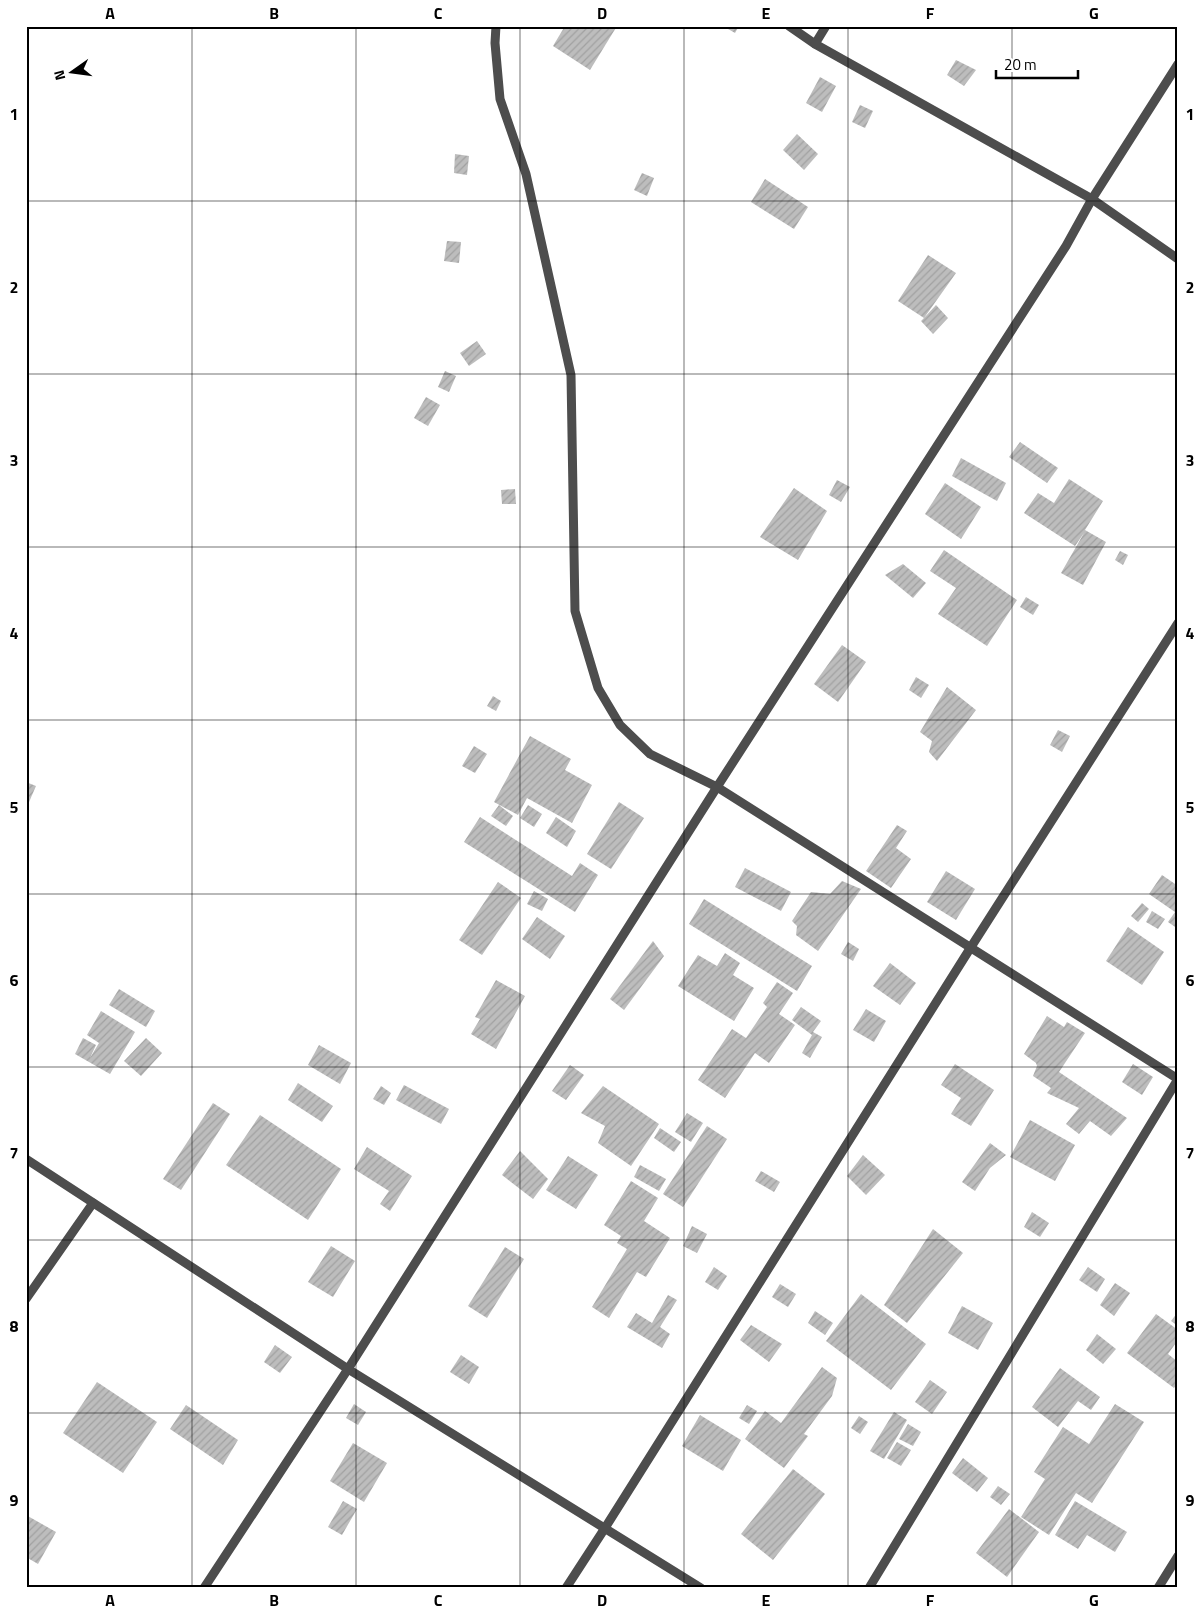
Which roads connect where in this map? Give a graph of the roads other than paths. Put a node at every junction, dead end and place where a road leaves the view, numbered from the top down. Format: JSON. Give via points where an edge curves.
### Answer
{"nodes":[{"id":1,"x":496,"y":26,"type":"edge"},
{"id":2,"x":789,"y":26,"type":"edge"},
{"id":3,"x":826,"y":26,"type":"edge"},
{"id":4,"x":815,"y":44,"type":"junction"},
{"id":5,"x":1178,"y":64,"type":"edge"},
{"id":6,"x":1092,"y":199,"type":"junction"},
{"id":7,"x":1178,"y":259,"type":"edge"},
{"id":8,"x":1178,"y":623,"type":"edge"},
{"id":9,"x":717,"y":787,"type":"junction"},
{"id":10,"x":971,"y":947,"type":"junction"},
{"id":11,"x":1178,"y":1079,"type":"edge"},
{"id":12,"x":26,"y":1159,"type":"edge"},
{"id":13,"x":93,"y":1203,"type":"junction"},
{"id":14,"x":26,"y":1299,"type":"edge"},
{"id":15,"x":348,"y":1369,"type":"junction"},
{"id":16,"x":605,"y":1528,"type":"junction"},
{"id":17,"x":1178,"y":1556,"type":"edge"},
{"id":18,"x":204,"y":1588,"type":"edge"},
{"id":19,"x":566,"y":1588,"type":"edge"},
{"id":20,"x":701,"y":1588,"type":"edge"},
{"id":21,"x":869,"y":1588,"type":"edge"},
{"id":22,"x":1158,"y":1588,"type":"edge"}],
"edges":[{"from":1,"to":9,"type":"street","via":[[500,99],[526,174],[571,375],[576,612],[598,688],[620,725],[650,754]]},
{"from":2,"to":4,"type":"street"},
{"from":3,"to":4,"type":"street"},
{"from":4,"to":6,"type":"street"},
{"from":5,"to":6,"type":"street"},
{"from":6,"to":7,"type":"street"},
{"from":6,"to":9,"type":"street","via":[[1066,246]]},
{"from":8,"to":10,"type":"street"},
{"from":9,"to":10,"type":"street"},
{"from":9,"to":15,"type":"street"},
{"from":10,"to":11,"type":"street"},
{"from":10,"to":16,"type":"street"},
{"from":11,"to":21,"type":"street"},
{"from":12,"to":13,"type":"street"},
{"from":13,"to":14,"type":"street"},
{"from":13,"to":15,"type":"street"},
{"from":15,"to":16,"type":"street"},
{"from":15,"to":18,"type":"street"},
{"from":16,"to":19,"type":"street"},
{"from":16,"to":20,"type":"street"},
{"from":17,"to":22,"type":"street"}]}
